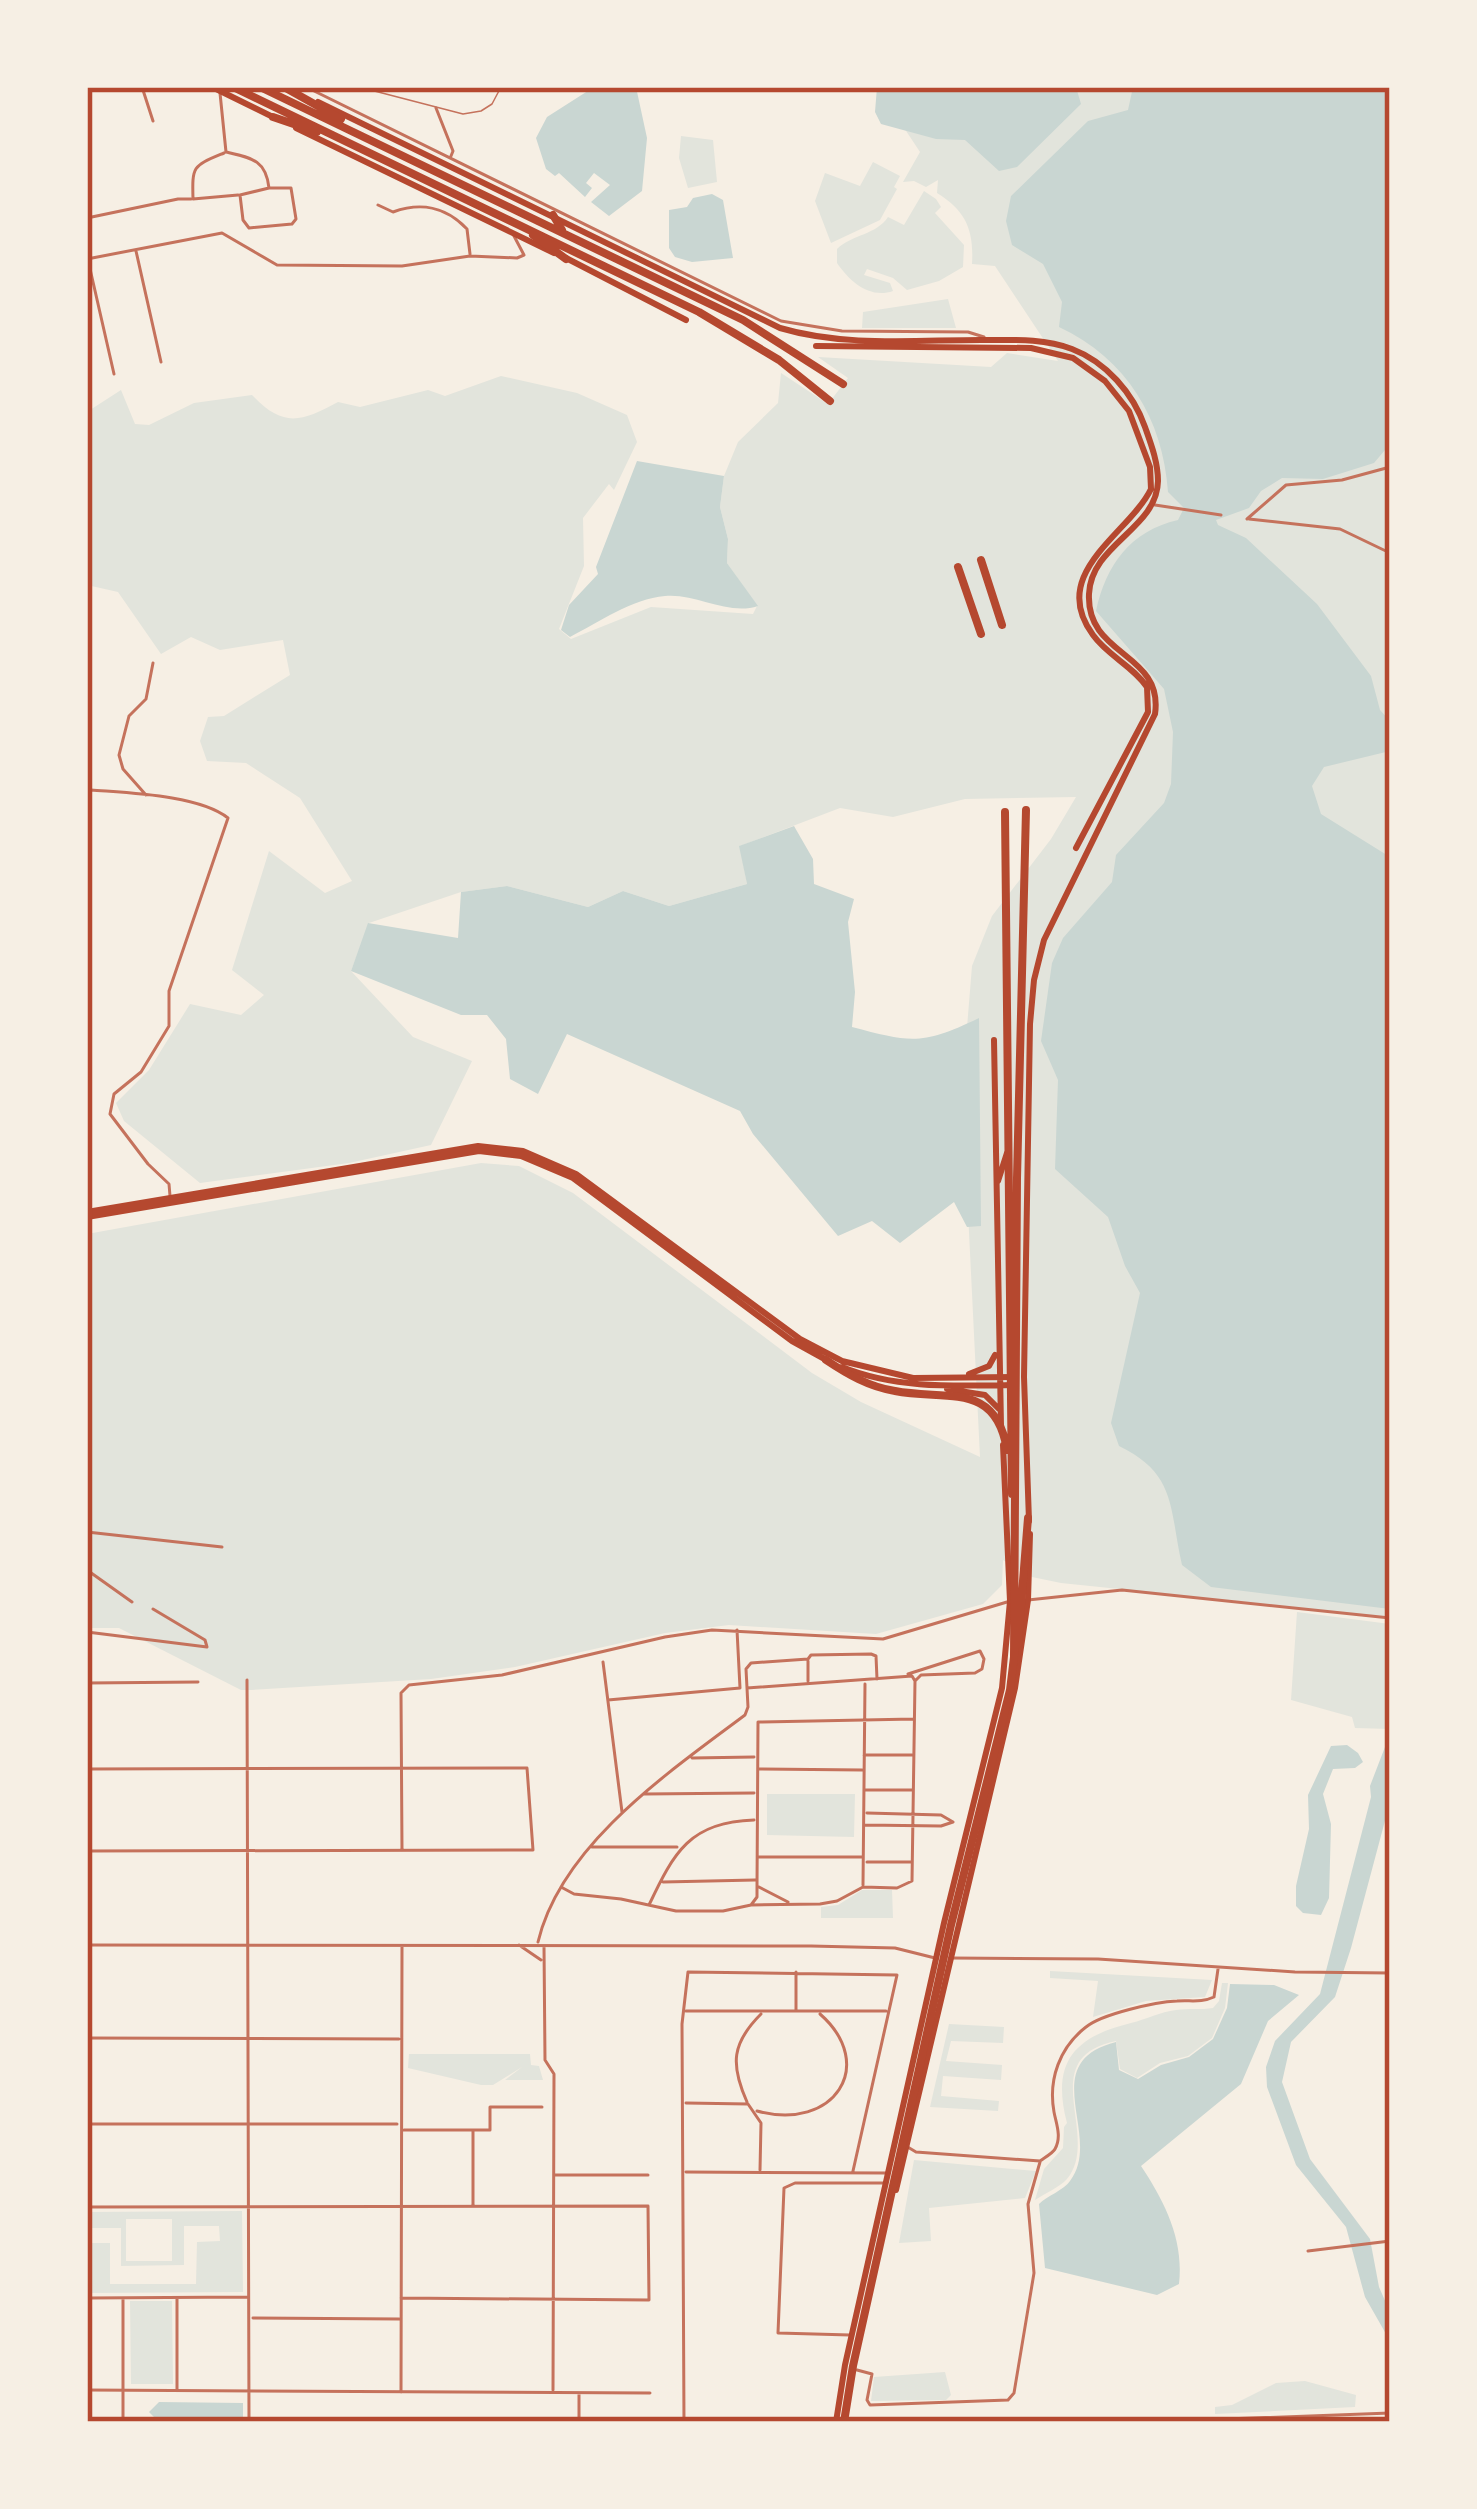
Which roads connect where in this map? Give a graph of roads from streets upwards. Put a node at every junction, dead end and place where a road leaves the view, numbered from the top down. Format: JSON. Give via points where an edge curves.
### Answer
{"nodes":[{"id":1,"x":142,"y":87,"type":"edge"},
{"id":2,"x":233,"y":87,"type":"edge"},
{"id":3,"x":260,"y":87,"type":"edge"},
{"id":4,"x":285,"y":87,"type":"edge"},
{"id":5,"x":306,"y":87,"type":"edge"},
{"id":6,"x":216,"y":89,"type":"edge"},
{"id":7,"x":436,"y":108,"type":"road end"},
{"id":8,"x":273,"y":117,"type":"junction"},
{"id":9,"x":153,"y":121,"type":"dead end"},
{"id":10,"x":360,"y":134,"type":"junction"},
{"id":11,"x":353,"y":144,"type":"junction"},
{"id":12,"x":226,"y":152,"type":"junction"},
{"id":13,"x":449,"y":160,"type":"junction"},
{"id":14,"x":269,"y":188,"type":"junction"},
{"id":15,"x":240,"y":195,"type":"junction"},
{"id":16,"x":193,"y":199,"type":"junction"},
{"id":17,"x":378,"y":205,"type":"dead end"},
{"id":18,"x":87,"y":218,"type":"edge"},
{"id":19,"x":558,"y":223,"type":"junction"},
{"id":20,"x":518,"y":224,"type":"junction"},
{"id":21,"x":515,"y":236,"type":"junction"},
{"id":22,"x":136,"y":250,"type":"junction"},
{"id":23,"x":470,"y":256,"type":"junction"},
{"id":24,"x":87,"y":259,"type":"edge"},
{"id":25,"x":566,"y":259,"type":"junction"},
{"id":26,"x":686,"y":320,"type":"dead end"},
{"id":27,"x":991,"y":340,"type":"junction"},
{"id":28,"x":816,"y":346,"type":"dead end"},
{"id":29,"x":161,"y":362,"type":"dead end"},
{"id":30,"x":113,"y":374,"type":"dead end"},
{"id":31,"x":843,"y":384,"type":"dead end"},
{"id":32,"x":830,"y":401,"type":"dead end"},
{"id":33,"x":1390,"y":467,"type":"edge"},
{"id":34,"x":1154,"y":504,"type":"junction"},
{"id":35,"x":1221,"y":515,"type":"dead end"},
{"id":36,"x":1390,"y":553,"type":"edge"},
{"id":37,"x":981,"y":560,"type":"dead end"},
{"id":38,"x":958,"y":567,"type":"dead end"},
{"id":39,"x":1002,"y":625,"type":"dead end"},
{"id":40,"x":981,"y":634,"type":"dead end"},
{"id":41,"x":153,"y":663,"type":"dead end"},
{"id":42,"x":87,"y":794,"type":"edge"},
{"id":43,"x":147,"y":796,"type":"junction"},
{"id":44,"x":1026,"y":810,"type":"dead end"},
{"id":45,"x":1005,"y":812,"type":"dead end"},
{"id":46,"x":1076,"y":848,"type":"dead end"},
{"id":47,"x":994,"y":1040,"type":"dead end"},
{"id":48,"x":1008,"y":1150,"type":"junction"},
{"id":49,"x":1018,"y":1178,"type":"junction"},
{"id":50,"x":995,"y":1188,"type":"junction"},
{"id":51,"x":170,"y":1197,"type":"junction"},
{"id":52,"x":87,"y":1214,"type":"edge"},
{"id":53,"x":997,"y":1346,"type":"junction"},
{"id":54,"x":826,"y":1360,"type":"junction"},
{"id":55,"x":999,"y":1381,"type":"junction"},
{"id":56,"x":1024,"y":1381,"type":"junction"},
{"id":57,"x":929,"y":1382,"type":"junction"},
{"id":58,"x":1001,"y":1418,"type":"junction"},
{"id":59,"x":1012,"y":1481,"type":"junction"},
{"id":60,"x":1028,"y":1518,"type":"junction"},
{"id":61,"x":87,"y":1532,"type":"edge"},
{"id":62,"x":222,"y":1546,"type":"dead end"},
{"id":63,"x":87,"y":1570,"type":"edge"},
{"id":64,"x":1028,"y":1600,"type":"junction"},
{"id":65,"x":1010,"y":1601,"type":"junction"},
{"id":66,"x":132,"y":1602,"type":"dead end"},
{"id":67,"x":153,"y":1609,"type":"dead end"},
{"id":68,"x":1390,"y":1618,"type":"edge"},
{"id":69,"x":737,"y":1629,"type":"junction"},
{"id":70,"x":87,"y":1632,"type":"edge"},
{"id":71,"x":1014,"y":1657,"type":"junction"},
{"id":72,"x":808,"y":1659,"type":"junction"},
{"id":73,"x":603,"y":1662,"type":"dead end"},
{"id":74,"x":907,"y":1674,"type":"junction"},
{"id":75,"x":247,"y":1680,"type":"dead end"},
{"id":76,"x":877,"y":1680,"type":"junction"},
{"id":77,"x":915,"y":1681,"type":"junction"},
{"id":78,"x":198,"y":1682,"type":"dead end"},
{"id":79,"x":865,"y":1682,"type":"junction"},
{"id":80,"x":87,"y":1683,"type":"edge"},
{"id":81,"x":808,"y":1684,"type":"junction"},
{"id":82,"x":747,"y":1688,"type":"junction"},
{"id":83,"x":608,"y":1700,"type":"junction"},
{"id":84,"x":745,"y":1714,"type":"junction"},
{"id":85,"x":864,"y":1719,"type":"junction"},
{"id":86,"x":914,"y":1719,"type":"junction"},
{"id":87,"x":758,"y":1722,"type":"junction"},
{"id":88,"x":864,"y":1755,"type":"junction"},
{"id":89,"x":914,"y":1755,"type":"junction"},
{"id":90,"x":756,"y":1757,"type":"junction"},
{"id":91,"x":688,"y":1758,"type":"junction"},
{"id":92,"x":87,"y":1768,"type":"edge"},
{"id":93,"x":248,"y":1768,"type":"junction"},
{"id":94,"x":401,"y":1768,"type":"junction"},
{"id":95,"x":756,"y":1769,"type":"junction"},
{"id":96,"x":864,"y":1770,"type":"junction"},
{"id":97,"x":864,"y":1790,"type":"junction"},
{"id":98,"x":914,"y":1790,"type":"junction"},
{"id":99,"x":756,"y":1793,"type":"junction"},
{"id":100,"x":643,"y":1794,"type":"junction"},
{"id":101,"x":623,"y":1814,"type":"junction"},
{"id":102,"x":864,"y":1814,"type":"junction"},
{"id":103,"x":914,"y":1815,"type":"junction"},
{"id":104,"x":756,"y":1820,"type":"junction"},
{"id":105,"x":953,"y":1822,"type":"junction"},
{"id":106,"x":968,"y":1824,"type":"junction"},
{"id":107,"x":863,"y":1825,"type":"junction"},
{"id":108,"x":914,"y":1826,"type":"junction"},
{"id":109,"x":592,"y":1847,"type":"junction"},
{"id":110,"x":679,"y":1847,"type":"junction"},
{"id":111,"x":249,"y":1850,"type":"junction"},
{"id":112,"x":402,"y":1850,"type":"junction"},
{"id":113,"x":87,"y":1851,"type":"edge"},
{"id":114,"x":757,"y":1857,"type":"junction"},
{"id":115,"x":863,"y":1859,"type":"junction"},
{"id":116,"x":913,"y":1862,"type":"junction"},
{"id":117,"x":659,"y":1882,"type":"junction"},
{"id":118,"x":757,"y":1883,"type":"junction"},
{"id":119,"x":561,"y":1887,"type":"junction"},
{"id":120,"x":863,"y":1887,"type":"junction"},
{"id":121,"x":796,"y":1904,"type":"junction"},
{"id":122,"x":649,"y":1905,"type":"junction"},
{"id":123,"x":752,"y":1905,"type":"junction"},
{"id":124,"x":402,"y":1944,"type":"junction"},
{"id":125,"x":518,"y":1944,"type":"junction"},
{"id":126,"x":541,"y":1944,"type":"junction"},
{"id":127,"x":87,"y":1945,"type":"edge"},
{"id":128,"x":249,"y":1945,"type":"junction"},
{"id":129,"x":936,"y":1958,"type":"junction"},
{"id":130,"x":544,"y":1964,"type":"junction"},
{"id":131,"x":1218,"y":1967,"type":"junction"},
{"id":132,"x":796,"y":1972,"type":"junction"},
{"id":133,"x":1390,"y":1973,"type":"edge"},
{"id":134,"x":684,"y":2011,"type":"junction"},
{"id":135,"x":889,"y":2011,"type":"junction"},
{"id":136,"x":796,"y":2012,"type":"junction"},
{"id":137,"x":813,"y":2012,"type":"junction"},
{"id":138,"x":762,"y":2013,"type":"junction"},
{"id":139,"x":87,"y":2038,"type":"edge"},
{"id":140,"x":249,"y":2038,"type":"junction"},
{"id":141,"x":401,"y":2039,"type":"junction"},
{"id":142,"x":684,"y":2103,"type":"junction"},
{"id":143,"x":748,"y":2104,"type":"junction"},
{"id":144,"x":542,"y":2107,"type":"dead end"},
{"id":145,"x":757,"y":2111,"type":"junction"},
{"id":146,"x":87,"y":2124,"type":"edge"},
{"id":147,"x":249,"y":2124,"type":"junction"},
{"id":148,"x":401,"y":2127,"type":"junction"},
{"id":149,"x":473,"y":2130,"type":"junction"},
{"id":150,"x":906,"y":2146,"type":"junction"},
{"id":151,"x":1040,"y":2161,"type":"junction"},
{"id":152,"x":760,"y":2170,"type":"junction"},
{"id":153,"x":853,"y":2171,"type":"junction"},
{"id":154,"x":684,"y":2172,"type":"junction"},
{"id":155,"x":554,"y":2175,"type":"junction"},
{"id":156,"x":648,"y":2175,"type":"dead end"},
{"id":157,"x":887,"y":2178,"type":"junction"},
{"id":158,"x":553,"y":2206,"type":"junction"},
{"id":159,"x":87,"y":2207,"type":"edge"},
{"id":160,"x":249,"y":2207,"type":"junction"},
{"id":161,"x":401,"y":2207,"type":"junction"},
{"id":162,"x":473,"y":2207,"type":"junction"},
{"id":163,"x":1390,"y":2241,"type":"edge"},
{"id":164,"x":1308,"y":2251,"type":"dead end"},
{"id":165,"x":123,"y":2297,"type":"junction"},
{"id":166,"x":177,"y":2297,"type":"junction"},
{"id":167,"x":249,"y":2297,"type":"junction"},
{"id":168,"x":87,"y":2298,"type":"edge"},
{"id":169,"x":401,"y":2298,"type":"junction"},
{"id":170,"x":554,"y":2300,"type":"junction"},
{"id":171,"x":249,"y":2318,"type":"junction"},
{"id":172,"x":401,"y":2320,"type":"junction"},
{"id":173,"x":852,"y":2335,"type":"junction"},
{"id":174,"x":855,"y":2370,"type":"junction"},
{"id":175,"x":87,"y":2390,"type":"edge"},
{"id":176,"x":124,"y":2390,"type":"junction"},
{"id":177,"x":177,"y":2390,"type":"junction"},
{"id":178,"x":249,"y":2390,"type":"junction"},
{"id":179,"x":553,"y":2391,"type":"junction"},
{"id":180,"x":579,"y":2391,"type":"junction"},
{"id":181,"x":401,"y":2392,"type":"junction"},
{"id":182,"x":650,"y":2393,"type":"dead end"},
{"id":183,"x":1390,"y":2413,"type":"edge"},
{"id":184,"x":123,"y":2422,"type":"edge"},
{"id":185,"x":249,"y":2422,"type":"edge"},
{"id":186,"x":579,"y":2422,"type":"edge"},
{"id":187,"x":684,"y":2422,"type":"edge"},
{"id":188,"x":842,"y":2422,"type":"edge"},
{"id":189,"x":1145,"y":2422,"type":"edge"}],
"edges":[{"from":1,"to":9,"type":"street"},
{"from":2,"to":11,"type":"highway"},
{"from":3,"to":10,"type":"highway"},
{"from":4,"to":10,"type":"highway"},
{"from":4,"to":13,"type":"main road"},
{"from":5,"to":13,"type":"street"},
{"from":6,"to":8,"type":"main road"},
{"from":6,"to":12,"type":"street"},
{"from":7,"to":13,"type":"street"},
{"from":8,"to":11,"type":"highway"},
{"from":8,"to":21,"type":"main road"},
{"from":10,"to":19,"type":"highway"},
{"from":11,"to":20,"type":"highway"},
{"from":12,"to":14,"type":"street","via":[[259,160]]},
{"from":12,"to":16,"type":"street","via":[[197,164]]},
{"from":13,"to":19,"type":"main road"},
{"from":13,"to":27,"type":"street","via":[[781,321]]},
{"from":14,"to":15,"type":"street"},
{"from":14,"to":15,"type":"street","via":[[291,188],[292,224],[249,228]]},
{"from":15,"to":16,"type":"street"},
{"from":16,"to":18,"type":"street"},
{"from":17,"to":23,"type":"street","via":[[393,212],[418,204],[452,216],[470,235]]},
{"from":19,"to":27,"type":"main road","via":[[787,330],[836,339]]},
{"from":19,"to":31,"type":"highway","via":[[743,320]]},
{"from":20,"to":25,"type":"highway"},
{"from":20,"to":32,"type":"highway","via":[[738,334]]},
{"from":21,"to":23,"type":"street","via":[[524,255]]},
{"from":21,"to":25,"type":"main road"},
{"from":22,"to":23,"type":"street","via":[[222,233],[277,265],[402,266]]},
{"from":22,"to":24,"type":"street"},
{"from":22,"to":29,"type":"street"},
{"from":24,"to":30,"type":"street"},
{"from":25,"to":26,"type":"main road"},
{"from":27,"to":34,"type":"main road","via":[[1062,346],[1111,375],[1135,405],[1153,451]]},
{"from":28,"to":46,"type":"main road","via":[[1031,348],[1072,358],[1106,381],[1134,419],[1150,489],[1093,560],[1082,598],[1090,632],[1147,687],[1148,712]]},
{"from":33,"to":36,"type":"street","via":[[1286,484],[1247,519],[1340,529]]},
{"from":34,"to":35,"type":"street"},
{"from":34,"to":49,"type":"main road","via":[[1101,560],[1090,584],[1096,627],[1150,674],[1157,700],[1044,940]]},
{"from":37,"to":39,"type":"highway"},
{"from":38,"to":40,"type":"highway"},
{"from":41,"to":43,"type":"street","via":[[118,755]]},
{"from":42,"to":43,"type":"street"},
{"from":43,"to":51,"type":"street","via":[[228,818],[169,991],[169,1026],[141,1072],[114,1094],[110,1114],[170,1184]]},
{"from":44,"to":49,"type":"highway"},
{"from":45,"to":48,"type":"highway"},
{"from":47,"to":50,"type":"main road"},
{"from":48,"to":49,"type":"highway"},
{"from":48,"to":50,"type":"main road"},
{"from":49,"to":56,"type":"main road"},
{"from":49,"to":59,"type":"highway"},
{"from":49,"to":71,"type":"highway"},
{"from":50,"to":53,"type":"main road"},
{"from":51,"to":52,"type":"main road"},
{"from":51,"to":57,"type":"main road","via":[[478,1146],[523,1151],[575,1174],[800,1339],[860,1367]]},
{"from":52,"to":54,"type":"main road","via":[[478,1151],[521,1156],[573,1178]]},
{"from":53,"to":55,"type":"main road"},
{"from":53,"to":57,"type":"main road","via":[[982,1370]]},
{"from":54,"to":57,"type":"main road","via":[[872,1377]]},
{"from":54,"to":59,"type":"highway","via":[[862,1382],[988,1407],[1005,1435]]},
{"from":55,"to":56,"type":"main road"},
{"from":55,"to":57,"type":"main road"},
{"from":55,"to":58,"type":"main road"},
{"from":56,"to":60,"type":"main road"},
{"from":57,"to":58,"type":"main road","via":[[985,1395]]},
{"from":58,"to":65,"type":"main road"},
{"from":59,"to":188,"type":"highway","via":[[1006,1689]]},
{"from":60,"to":64,"type":"main road"},
{"from":60,"to":71,"type":"highway"},
{"from":61,"to":62,"type":"street"},
{"from":63,"to":66,"type":"street"},
{"from":64,"to":65,"type":"street"},
{"from":64,"to":68,"type":"street","via":[[1122,1590]]},
{"from":64,"to":150,"type":"main road","via":[[1015,1688]]},
{"from":65,"to":69,"type":"street","via":[[883,1639]]},
{"from":65,"to":106,"type":"main road","via":[[1002,1688]]},
{"from":67,"to":70,"type":"street","via":[[207,1647]]},
{"from":69,"to":83,"type":"street","via":[[740,1688]]},
{"from":69,"to":94,"type":"street","via":[[410,1685],[401,1693]]},
{"from":71,"to":188,"type":"highway"},
{"from":72,"to":76,"type":"street","via":[[871,1654]]},
{"from":72,"to":81,"type":"street"},
{"from":72,"to":82,"type":"street","via":[[751,1663]]},
{"from":73,"to":83,"type":"street"},
{"from":74,"to":76,"type":"street"},
{"from":74,"to":77,"type":"street"},
{"from":74,"to":77,"type":"street","via":[[980,1651],[984,1659],[975,1673]]},
{"from":75,"to":93,"type":"street"},
{"from":76,"to":79,"type":"street"},
{"from":77,"to":86,"type":"street"},
{"from":78,"to":80,"type":"street"},
{"from":79,"to":81,"type":"street"},
{"from":79,"to":85,"type":"street"},
{"from":81,"to":82,"type":"street"},
{"from":82,"to":84,"type":"street"},
{"from":83,"to":101,"type":"street"},
{"from":84,"to":87,"type":"street"},
{"from":84,"to":91,"type":"street"},
{"from":85,"to":86,"type":"street"},
{"from":85,"to":87,"type":"street"},
{"from":85,"to":88,"type":"street"},
{"from":86,"to":89,"type":"street"},
{"from":87,"to":90,"type":"street"},
{"from":88,"to":89,"type":"street"},
{"from":88,"to":96,"type":"street"},
{"from":89,"to":98,"type":"street"},
{"from":90,"to":91,"type":"street"},
{"from":90,"to":95,"type":"street"},
{"from":91,"to":100,"type":"street"},
{"from":92,"to":93,"type":"street"},
{"from":93,"to":94,"type":"street"},
{"from":93,"to":111,"type":"street"},
{"from":94,"to":112,"type":"street"},
{"from":94,"to":112,"type":"street","via":[[526,1768],[533,1850]]},
{"from":95,"to":96,"type":"street"},
{"from":95,"to":99,"type":"street"},
{"from":96,"to":97,"type":"street"},
{"from":97,"to":98,"type":"street"},
{"from":97,"to":102,"type":"street"},
{"from":98,"to":103,"type":"street"},
{"from":99,"to":100,"type":"street"},
{"from":99,"to":104,"type":"street"},
{"from":100,"to":101,"type":"street"},
{"from":101,"to":109,"type":"street"},
{"from":102,"to":103,"type":"street"},
{"from":102,"to":107,"type":"street"},
{"from":103,"to":105,"type":"street"},
{"from":103,"to":108,"type":"street"},
{"from":104,"to":110,"type":"street","via":[[707,1829]]},
{"from":104,"to":114,"type":"street"},
{"from":105,"to":106,"type":"street"},
{"from":105,"to":108,"type":"street"},
{"from":106,"to":129,"type":"main road"},
{"from":107,"to":108,"type":"street"},
{"from":107,"to":115,"type":"street"},
{"from":108,"to":116,"type":"street"},
{"from":109,"to":110,"type":"street"},
{"from":109,"to":119,"type":"street"},
{"from":110,"to":117,"type":"street"},
{"from":111,"to":112,"type":"street"},
{"from":111,"to":113,"type":"street"},
{"from":111,"to":128,"type":"street"},
{"from":114,"to":115,"type":"street"},
{"from":114,"to":118,"type":"street"},
{"from":115,"to":116,"type":"street"},
{"from":115,"to":120,"type":"street"},
{"from":116,"to":120,"type":"street","via":[[907,1886]]},
{"from":117,"to":118,"type":"street"},
{"from":117,"to":122,"type":"street"},
{"from":118,"to":121,"type":"street"},
{"from":118,"to":123,"type":"street"},
{"from":119,"to":122,"type":"street"},
{"from":119,"to":126,"type":"street","via":[[544,1915]]},
{"from":120,"to":121,"type":"street","via":[[837,1901]]},
{"from":121,"to":123,"type":"street"},
{"from":122,"to":123,"type":"street","via":[[699,1912]]},
{"from":124,"to":125,"type":"street"},
{"from":124,"to":128,"type":"street"},
{"from":124,"to":141,"type":"street"},
{"from":125,"to":126,"type":"street"},
{"from":125,"to":130,"type":"street"},
{"from":126,"to":129,"type":"street","via":[[895,1948]]},
{"from":126,"to":130,"type":"street"},
{"from":127,"to":128,"type":"street"},
{"from":128,"to":140,"type":"street"},
{"from":129,"to":131,"type":"street"},
{"from":129,"to":157,"type":"main road"},
{"from":130,"to":155,"type":"street"},
{"from":131,"to":133,"type":"street"},
{"from":131,"to":151,"type":"street","via":[[1208,2000],[1106,2017],[1075,2037],[1053,2081],[1056,2149]]},
{"from":132,"to":134,"type":"street","via":[[688,1972]]},
{"from":132,"to":135,"type":"street","via":[[897,1975]]},
{"from":132,"to":136,"type":"street"},
{"from":134,"to":138,"type":"street"},
{"from":134,"to":142,"type":"street"},
{"from":135,"to":137,"type":"street"},
{"from":135,"to":153,"type":"street"},
{"from":136,"to":137,"type":"street"},
{"from":136,"to":138,"type":"street"},
{"from":137,"to":145,"type":"street","via":[[842,2041],[836,2093],[813,2113]]},
{"from":138,"to":143,"type":"street","via":[[737,2049]]},
{"from":139,"to":140,"type":"street"},
{"from":140,"to":141,"type":"street"},
{"from":140,"to":147,"type":"street"},
{"from":141,"to":148,"type":"street"},
{"from":142,"to":143,"type":"street"},
{"from":142,"to":154,"type":"street"},
{"from":143,"to":145,"type":"street"},
{"from":144,"to":149,"type":"street","via":[[490,2107],[490,2130]]},
{"from":145,"to":152,"type":"street"},
{"from":146,"to":147,"type":"street"},
{"from":147,"to":148,"type":"street"},
{"from":147,"to":160,"type":"street"},
{"from":148,"to":149,"type":"street"},
{"from":148,"to":161,"type":"street"},
{"from":149,"to":162,"type":"street"},
{"from":150,"to":151,"type":"street"},
{"from":150,"to":174,"type":"main road"},
{"from":151,"to":174,"type":"street","via":[[1028,2204],[1034,2273],[1008,2400],[870,2404],[872,2374]]},
{"from":152,"to":153,"type":"street"},
{"from":152,"to":154,"type":"street"},
{"from":153,"to":157,"type":"street"},
{"from":154,"to":187,"type":"street"},
{"from":155,"to":156,"type":"street"},
{"from":155,"to":158,"type":"street"},
{"from":157,"to":173,"type":"main road"},
{"from":157,"to":173,"type":"street","via":[[784,2188],[778,2333]]},
{"from":158,"to":162,"type":"street"},
{"from":158,"to":170,"type":"street"},
{"from":158,"to":170,"type":"street","via":[[648,2206],[649,2300]]},
{"from":159,"to":160,"type":"street"},
{"from":160,"to":161,"type":"street"},
{"from":160,"to":167,"type":"street"},
{"from":161,"to":162,"type":"street"},
{"from":161,"to":169,"type":"street"},
{"from":163,"to":164,"type":"street"},
{"from":165,"to":166,"type":"street"},
{"from":165,"to":168,"type":"street"},
{"from":165,"to":176,"type":"street"},
{"from":166,"to":167,"type":"street"},
{"from":166,"to":177,"type":"street"},
{"from":167,"to":171,"type":"street"},
{"from":169,"to":170,"type":"street"},
{"from":169,"to":172,"type":"street"},
{"from":170,"to":179,"type":"street"},
{"from":171,"to":172,"type":"street"},
{"from":171,"to":178,"type":"street"},
{"from":172,"to":181,"type":"street"},
{"from":173,"to":188,"type":"main road"},
{"from":174,"to":188,"type":"main road"},
{"from":175,"to":176,"type":"street"},
{"from":176,"to":177,"type":"street"},
{"from":176,"to":184,"type":"street"},
{"from":177,"to":178,"type":"street"},
{"from":178,"to":181,"type":"street"},
{"from":178,"to":185,"type":"street"},
{"from":179,"to":180,"type":"street"},
{"from":179,"to":181,"type":"street"},
{"from":180,"to":182,"type":"street"},
{"from":180,"to":186,"type":"street"},
{"from":183,"to":189,"type":"street"}]}
